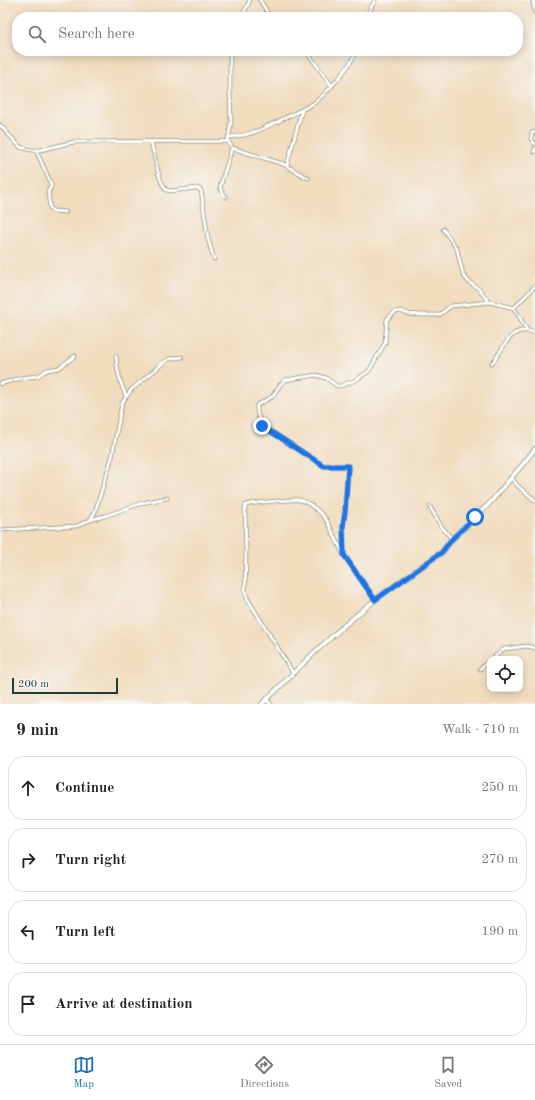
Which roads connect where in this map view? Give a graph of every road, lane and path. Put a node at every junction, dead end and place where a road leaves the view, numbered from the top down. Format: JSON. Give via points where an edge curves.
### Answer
{"nodes":[{"id":1,"x":250,"y":0,"type":"edge"},
{"id":2,"x":260,"y":0,"type":"edge"},
{"id":3,"x":375,"y":0,"type":"edge"},
{"id":4,"x":533,"y":0,"type":"edge"},
{"id":5,"x":244,"y":12,"type":"edge"},
{"id":6,"x":267,"y":12,"type":"edge"},
{"id":7,"x":369,"y":12,"type":"edge"},
{"id":8,"x":535,"y":12,"type":"edge"},
{"id":9,"x":230,"y":56,"type":"edge"},
{"id":10,"x":310,"y":56,"type":"edge"},
{"id":11,"x":355,"y":56,"type":"edge"},
{"id":12,"x":332,"y":86,"type":"junction"},
{"id":13,"x":302,"y":110,"type":"junction"},
{"id":14,"x":0,"y":125,"type":"edge"},
{"id":15,"x":535,"y":132,"type":"edge"},
{"id":16,"x":228,"y":137,"type":"junction"},
{"id":17,"x":152,"y":142,"type":"junction"},
{"id":18,"x":228,"y":142,"type":"junction"},
{"id":19,"x":535,"y":144,"type":"edge"},
{"id":20,"x":232,"y":148,"type":"junction"},
{"id":21,"x":535,"y":148,"type":"edge"},
{"id":22,"x":36,"y":150,"type":"junction"},
{"id":23,"x":534,"y":152,"type":"dead end"},
{"id":24,"x":287,"y":165,"type":"junction"},
{"id":25,"x":308,"y":178,"type":"dead end"},
{"id":26,"x":226,"y":197,"type":"dead end"},
{"id":27,"x":66,"y":212,"type":"dead end"},
{"id":28,"x":443,"y":228,"type":"dead end"},
{"id":29,"x":214,"y":259,"type":"dead end"},
{"id":30,"x":535,"y":286,"type":"edge"},
{"id":31,"x":489,"y":302,"type":"junction"},
{"id":32,"x":514,"y":308,"type":"junction"},
{"id":33,"x":527,"y":330,"type":"junction"},
{"id":34,"x":535,"y":333,"type":"edge"},
{"id":35,"x":75,"y":356,"type":"dead end"},
{"id":36,"x":116,"y":356,"type":"dead end"},
{"id":37,"x":182,"y":357,"type":"dead end"},
{"id":38,"x":492,"y":363,"type":"dead end"},
{"id":39,"x":0,"y":384,"type":"edge"},
{"id":40,"x":126,"y":396,"type":"junction"},
{"id":41,"x":535,"y":449,"type":"edge"},
{"id":42,"x":511,"y":478,"type":"junction"},
{"id":43,"x":167,"y":498,"type":"dead end"},
{"id":44,"x":535,"y":500,"type":"edge"},
{"id":45,"x":430,"y":507,"type":"dead end"},
{"id":46,"x":90,"y":520,"type":"junction"},
{"id":47,"x":0,"y":530,"type":"edge"},
{"id":48,"x":452,"y":539,"type":"junction"},
{"id":49,"x":344,"y":555,"type":"junction"},
{"id":50,"x":375,"y":600,"type":"junction"},
{"id":51,"x":535,"y":648,"type":"edge"},
{"id":52,"x":496,"y":656,"type":"edge"},
{"id":53,"x":487,"y":663,"type":"edge"},
{"id":54,"x":480,"y":669,"type":"dead end"},
{"id":55,"x":294,"y":673,"type":"junction"},
{"id":56,"x":266,"y":700,"type":"junction"},
{"id":57,"x":262,"y":704,"type":"edge"},
{"id":58,"x":271,"y":704,"type":"edge"}],
"edges":[{"from":1,"to":5,"type":"street"},
{"from":2,"to":6,"type":"street"},
{"from":3,"to":7,"type":"street"},
{"from":4,"to":8,"type":"street"},
{"from":9,"to":16,"type":"street","via":[[231,122]]},
{"from":10,"to":12,"type":"street"},
{"from":11,"to":12,"type":"street"},
{"from":12,"to":13,"type":"street"},
{"from":13,"to":16,"type":"street","via":[[249,134]]},
{"from":13,"to":24,"type":"street"},
{"from":14,"to":22,"type":"street","via":[[20,147]]},
{"from":15,"to":19,"type":"street","via":[[532,133],[531,139]]},
{"from":16,"to":18,"type":"street"},
{"from":17,"to":18,"type":"street"},
{"from":17,"to":22,"type":"street","via":[[74,142]]},
{"from":17,"to":29,"type":"street","via":[[156,164],[166,190],[201,190],[208,240]]},
{"from":18,"to":20,"type":"street"},
{"from":20,"to":24,"type":"street"},
{"from":20,"to":26,"type":"street","via":[[220,187]]},
{"from":21,"to":23,"type":"street"},
{"from":22,"to":27,"type":"street","via":[[51,184],[48,192],[50,208],[53,211]]},
{"from":24,"to":25,"type":"street"},
{"from":28,"to":31,"type":"street","via":[[457,250],[463,275]]},
{"from":30,"to":32,"type":"street"},
{"from":31,"to":32,"type":"street"},
{"from":31,"to":49,"type":"street","via":[[452,306],[439,316],[396,312],[386,323],[386,340],[365,375],[340,386],[316,375],[285,380],[271,398],[257,405],[261,425],[324,466],[348,466],[343,526]]},
{"from":32,"to":33,"type":"street"},
{"from":33,"to":34,"type":"street"},
{"from":33,"to":38,"type":"street","via":[[510,338]]},
{"from":35,"to":39,"type":"street","via":[[63,365],[38,376]]},
{"from":36,"to":40,"type":"street","via":[[120,384]]},
{"from":37,"to":40,"type":"street","via":[[169,359]]},
{"from":40,"to":46,"type":"street","via":[[122,403],[112,457],[95,512]]},
{"from":41,"to":42,"type":"main road"},
{"from":42,"to":44,"type":"street"},
{"from":42,"to":48,"type":"main road"},
{"from":43,"to":46,"type":"street","via":[[142,502]]},
{"from":45,"to":48,"type":"street"},
{"from":46,"to":47,"type":"street","via":[[77,526]]},
{"from":48,"to":50,"type":"main road","via":[[442,552]]},
{"from":49,"to":50,"type":"street"},
{"from":49,"to":55,"type":"street","via":[[324,517],[304,502],[295,500],[256,503],[245,507],[247,598]]},
{"from":50,"to":55,"type":"main road"},
{"from":51,"to":52,"type":"street","via":[[527,646],[504,649]]},
{"from":53,"to":54,"type":"street"},
{"from":55,"to":56,"type":"main road"},
{"from":56,"to":57,"type":"main road"},
{"from":56,"to":58,"type":"street"}]}
